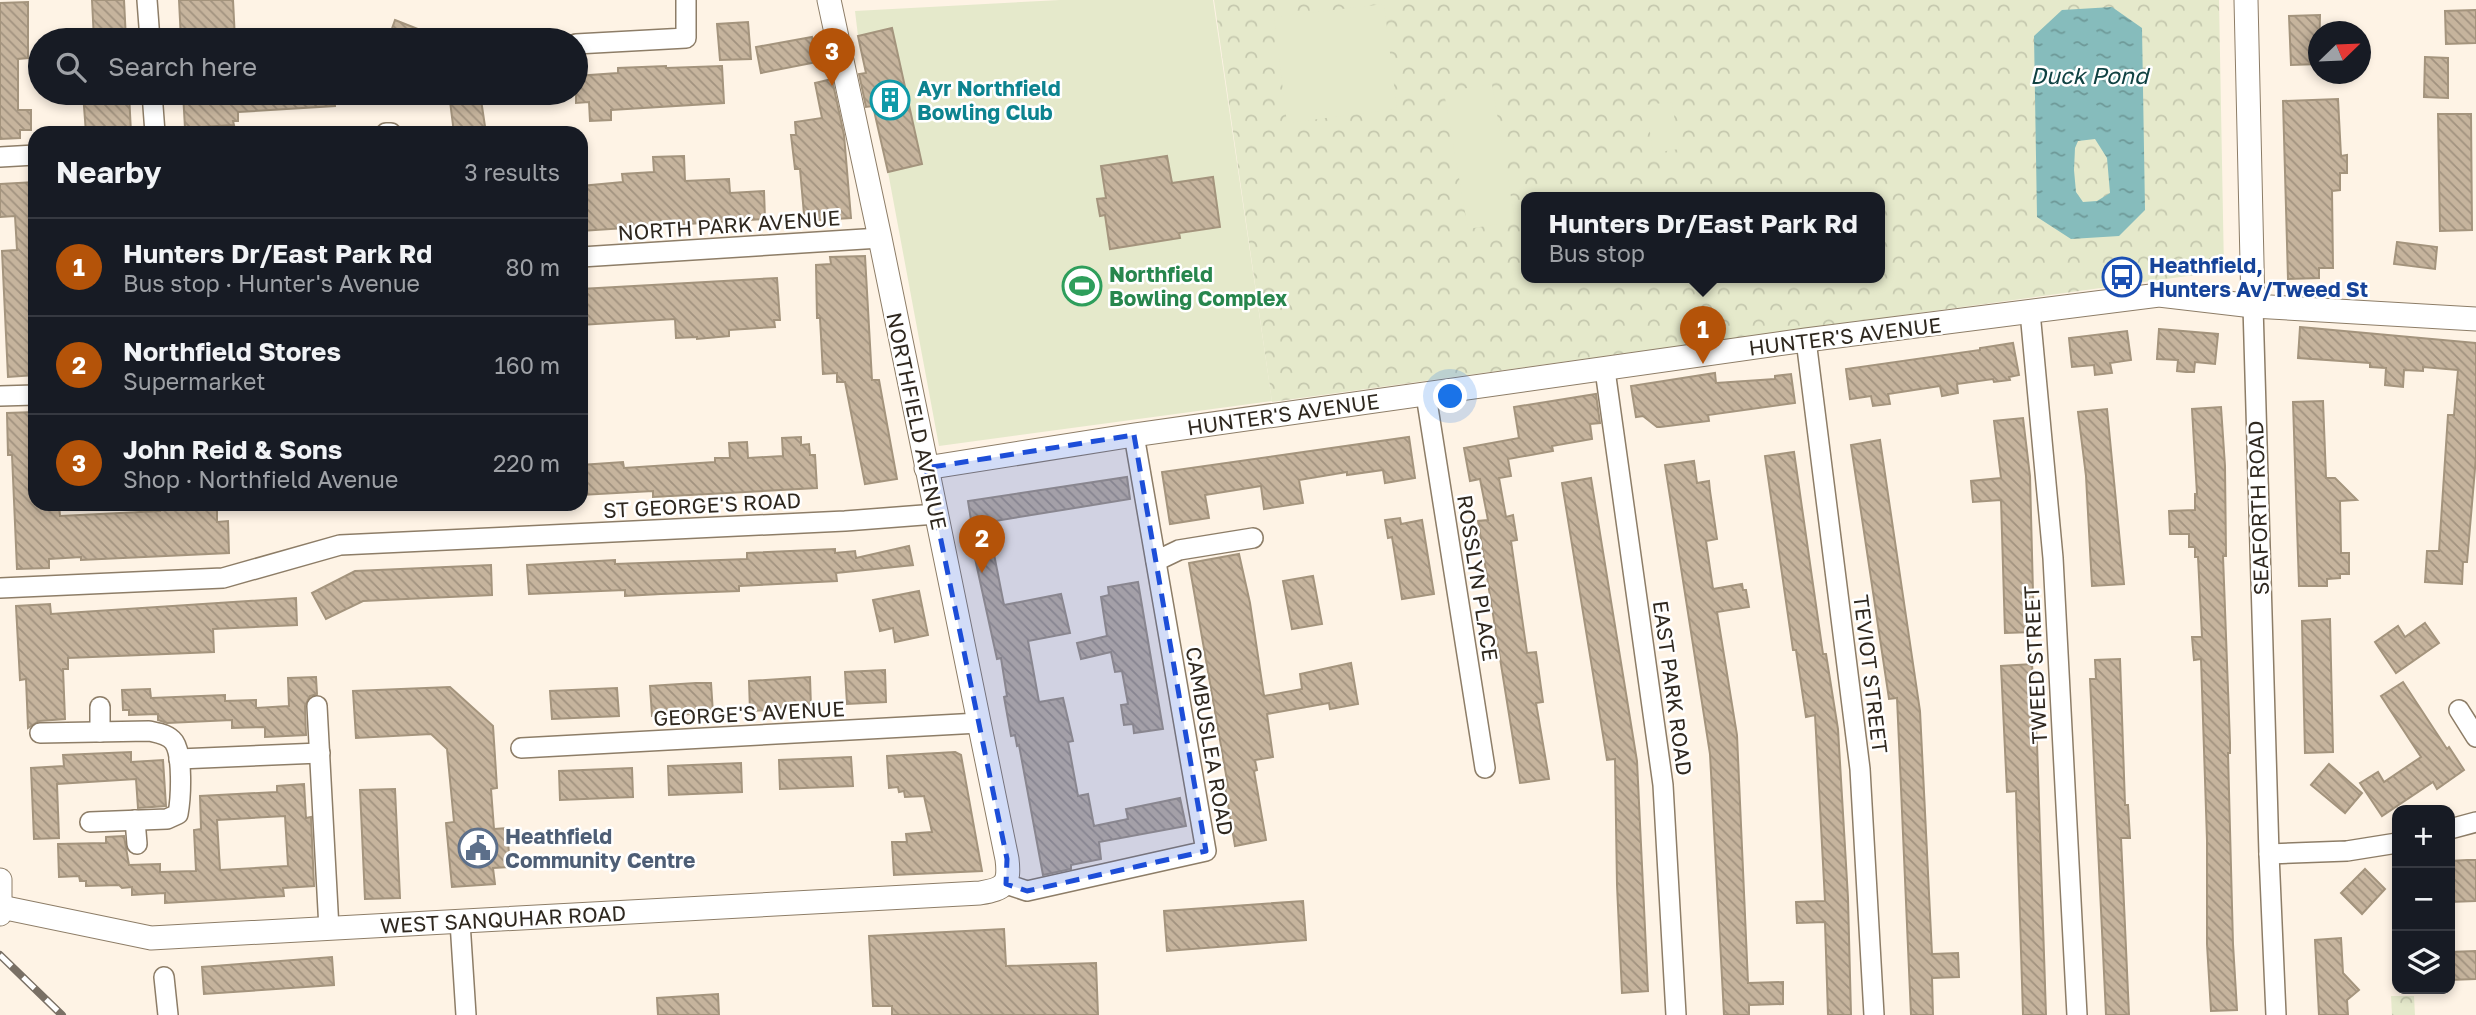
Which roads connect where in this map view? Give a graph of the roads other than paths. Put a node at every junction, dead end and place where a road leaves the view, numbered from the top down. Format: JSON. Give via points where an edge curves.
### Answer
{"nodes":[{"id":1,"x":147,"y":0,"type":"edge"},
{"id":2,"x":686,"y":0,"type":"edge"},
{"id":3,"x":829,"y":0,"type":"edge"},
{"id":4,"x":2246,"y":0,"type":"edge"},
{"id":5,"x":148,"y":28,"type":"edge"},
{"id":6,"x":588,"y":43,"type":"edge"},
{"id":7,"x":153,"y":105,"type":"edge"},
{"id":8,"x":154,"y":126,"type":"edge"},
{"id":9,"x":28,"y":155,"type":"edge"},
{"id":10,"x":0,"y":157,"type":"edge"},
{"id":11,"x":880,"y":238,"type":"junction"},
{"id":12,"x":588,"y":257,"type":"edge"},
{"id":13,"x":2253,"y":306,"type":"junction"},
{"id":14,"x":2030,"y":312,"type":"junction"},
{"id":15,"x":2476,"y":319,"type":"edge"},
{"id":16,"x":1806,"y":340,"type":"junction"},
{"id":17,"x":1605,"y":370,"type":"junction"},
{"id":18,"x":28,"y":395,"type":"edge"},
{"id":19,"x":1426,"y":395,"type":"junction"},
{"id":20,"x":0,"y":396,"type":"edge"},
{"id":21,"x":1134,"y":435,"type":"junction"},
{"id":22,"x":926,"y":468,"type":"junction"},
{"id":23,"x":936,"y":514,"type":"junction"},
{"id":24,"x":1253,"y":538,"type":"dead end"},
{"id":25,"x":1156,"y":561,"type":"junction"},
{"id":26,"x":0,"y":588,"type":"edge"},
{"id":27,"x":317,"y":706,"type":"dead end"},
{"id":28,"x":100,"y":707,"type":"dead end"},
{"id":29,"x":2459,"y":710,"type":"dead end"},
{"id":30,"x":979,"y":723,"type":"junction"},
{"id":31,"x":100,"y":732,"type":"junction"},
{"id":32,"x":40,"y":733,"type":"dead end"},
{"id":33,"x":2476,"y":737,"type":"edge"},
{"id":34,"x":521,"y":748,"type":"dead end"},
{"id":35,"x":320,"y":754,"type":"junction"},
{"id":36,"x":179,"y":759,"type":"junction"},
{"id":37,"x":1485,"y":768,"type":"dead end"},
{"id":38,"x":135,"y":820,"type":"junction"},
{"id":39,"x":90,"y":822,"type":"dead end"},
{"id":40,"x":2476,"y":822,"type":"edge"},
{"id":41,"x":2455,"y":828,"type":"edge"},
{"id":42,"x":137,"y":844,"type":"dead end"},
{"id":43,"x":2392,"y":844,"type":"edge"},
{"id":44,"x":2269,"y":853,"type":"junction"},
{"id":45,"x":0,"y":880,"type":"edge"},
{"id":46,"x":1006,"y":884,"type":"junction"},
{"id":47,"x":1,"y":910,"type":"edge"},
{"id":48,"x":460,"y":922,"type":"junction"},
{"id":49,"x":329,"y":929,"type":"junction"},
{"id":50,"x":164,"y":977,"type":"dead end"},
{"id":51,"x":168,"y":1015,"type":"edge"},
{"id":52,"x":466,"y":1015,"type":"edge"},
{"id":53,"x":1676,"y":1015,"type":"edge"},
{"id":54,"x":1874,"y":1015,"type":"edge"},
{"id":55,"x":2077,"y":1015,"type":"edge"},
{"id":56,"x":2276,"y":1015,"type":"edge"}],
"edges":[{"from":1,"to":5,"type":"street"},
{"from":2,"to":6,"type":"street","via":[[686,38]]},
{"from":3,"to":11,"type":"street","name":"NORTHFIELD AVENUE"},
{"from":4,"to":13,"type":"street","name":"SEAFORTH ROAD"},
{"from":7,"to":8,"type":"street"},
{"from":9,"to":10,"type":"street"},
{"from":11,"to":12,"type":"street","name":"NORTH PARK AVENUE"},
{"from":11,"to":22,"type":"street","name":"NORTHFIELD AVENUE"},
{"from":13,"to":14,"type":"street","name":"HUNTER'S AVENUE","via":[[2159,295]]},
{"from":13,"to":15,"type":"street","name":"HUNTER'S AVENUE"},
{"from":13,"to":44,"type":"street","name":"SEAFORTH ROAD"},
{"from":14,"to":16,"type":"street","name":"HUNTER'S AVENUE"},
{"from":14,"to":55,"type":"street","name":"TWEED STREET","via":[[2053,558]]},
{"from":16,"to":17,"type":"street","name":"HUNTER'S AVENUE"},
{"from":16,"to":54,"type":"street","name":"TEVIOT STREET","via":[[1860,769]]},
{"from":17,"to":19,"type":"street","name":"HUNTER'S AVENUE"},
{"from":17,"to":53,"type":"street","name":"EAST PARK ROAD","via":[[1663,785]]},
{"from":18,"to":20,"type":"street"},
{"from":19,"to":21,"type":"street","name":"HUNTER'S AVENUE"},
{"from":19,"to":37,"type":"street","name":"ROSSLYN PLACE"},
{"from":21,"to":22,"type":"street","name":"HUNTER'S AVENUE"},
{"from":21,"to":25,"type":"street","name":"CAMBUSLEA ROAD"},
{"from":22,"to":23,"type":"street","name":"NORTHFIELD AVENUE"},
{"from":23,"to":26,"type":"street","name":"ST GEORGE'S ROAD","via":[[340,544],[223,578]]},
{"from":23,"to":30,"type":"street","name":"NORTHFIELD AVENUE"},
{"from":24,"to":25,"type":"street","via":[[1179,550]]},
{"from":25,"to":46,"type":"street","name":"CAMBUSLEA ROAD","via":[[1206,851],[1027,891]]},
{"from":27,"to":35,"type":"street"},
{"from":28,"to":31,"type":"street"},
{"from":29,"to":33,"type":"street"},
{"from":30,"to":34,"type":"street","name":"GEORGE'S AVENUE"},
{"from":30,"to":46,"type":"street","name":"NORTHFIELD AVENUE","via":[[1007,859]]},
{"from":31,"to":32,"type":"street"},
{"from":31,"to":36,"type":"street","via":[[163,733],[174,742]]},
{"from":35,"to":36,"type":"street"},
{"from":35,"to":49,"type":"street"},
{"from":36,"to":38,"type":"street","via":[[178,814]]},
{"from":38,"to":39,"type":"street"},
{"from":38,"to":42,"type":"street"},
{"from":40,"to":41,"type":"street"},
{"from":43,"to":44,"type":"street","via":[[2347,851]]},
{"from":44,"to":56,"type":"street","name":"SEAFORTH ROAD"},
{"from":45,"to":47,"type":"street"},
{"from":46,"to":48,"type":"street","name":"WEST SANQUHAR ROAD","via":[[980,893]]},
{"from":47,"to":49,"type":"street","name":"WEST SANQUHAR ROAD","via":[[151,938]]},
{"from":48,"to":49,"type":"street","name":"WEST SANQUHAR ROAD"},
{"from":48,"to":52,"type":"street"},
{"from":50,"to":51,"type":"street"}]}
